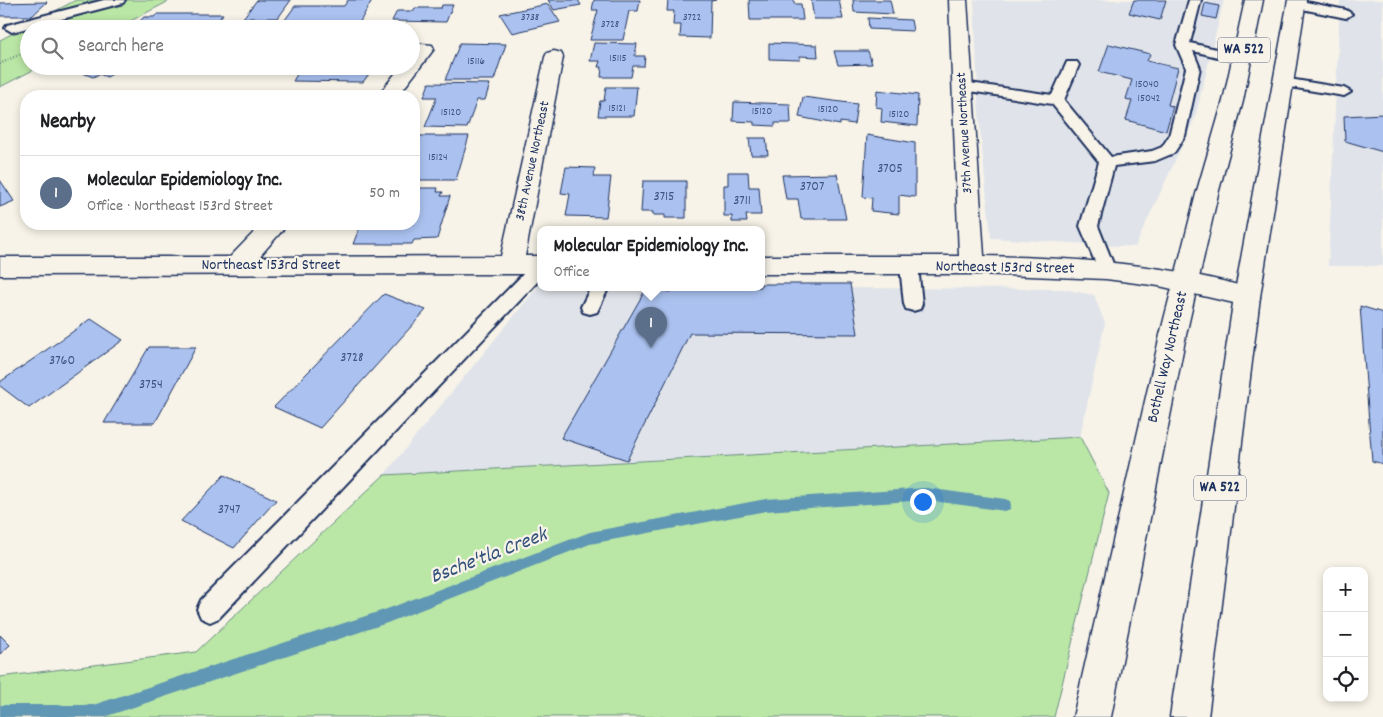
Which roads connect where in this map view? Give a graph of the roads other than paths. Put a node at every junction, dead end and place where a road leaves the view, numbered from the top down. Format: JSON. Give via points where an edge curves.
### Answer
{"nodes":[{"id":1,"x":119,"y":0,"type":"edge"},
{"id":2,"x":958,"y":0,"type":"edge"},
{"id":3,"x":1195,"y":0,"type":"edge"},
{"id":4,"x":1254,"y":0,"type":"edge"},
{"id":5,"x":1297,"y":2,"type":"edge"},
{"id":6,"x":1346,"y":14,"type":"dead end"},
{"id":7,"x":43,"y":20,"type":"edge"},
{"id":8,"x":20,"y":26,"type":"edge"},
{"id":9,"x":12,"y":28,"type":"dead end"},
{"id":10,"x":1183,"y":45,"type":"junction"},
{"id":11,"x":420,"y":49,"type":"edge"},
{"id":12,"x":420,"y":55,"type":"edge"},
{"id":13,"x":554,"y":57,"type":"dead end"},
{"id":14,"x":1242,"y":59,"type":"junction"},
{"id":15,"x":1072,"y":65,"type":"dead end"},
{"id":16,"x":405,"y":75,"type":"edge"},
{"id":17,"x":1283,"y":82,"type":"junction"},
{"id":18,"x":963,"y":86,"type":"junction"},
{"id":19,"x":393,"y":90,"type":"edge"},
{"id":20,"x":1344,"y":92,"type":"dead end"},
{"id":21,"x":1057,"y":100,"type":"junction"},
{"id":22,"x":1107,"y":162,"type":"junction"},
{"id":23,"x":270,"y":230,"type":"edge"},
{"id":24,"x":511,"y":264,"type":"junction"},
{"id":25,"x":238,"y":265,"type":"junction"},
{"id":26,"x":765,"y":265,"type":"edge"},
{"id":27,"x":0,"y":266,"type":"edge"},
{"id":28,"x":537,"y":266,"type":"edge"},
{"id":29,"x":909,"y":266,"type":"junction"},
{"id":30,"x":972,"y":266,"type":"junction"},
{"id":31,"x":537,"y":270,"type":"edge"},
{"id":32,"x":1107,"y":270,"type":"junction"},
{"id":33,"x":1185,"y":283,"type":"junction"},
{"id":34,"x":598,"y":291,"type":"edge"},
{"id":35,"x":1247,"y":297,"type":"junction"},
{"id":36,"x":913,"y":304,"type":"dead end"},
{"id":37,"x":590,"y":307,"type":"dead end"},
{"id":38,"x":210,"y":609,"type":"dead end"},
{"id":39,"x":1190,"y":716,"type":"edge"},
{"id":40,"x":1092,"y":717,"type":"edge"}],
"edges":[{"from":1,"to":7,"type":"lane"},
{"from":2,"to":18,"type":"street","name":"37th Avenue Northeast"},
{"from":3,"to":10,"type":"lane"},
{"from":4,"to":14,"type":"street","name":"Bothell Way Northeast","number":"WA 522"},
{"from":5,"to":6,"type":"lane"},
{"from":5,"to":17,"type":"street","number":"WA 522"},
{"from":8,"to":9,"type":"lane"},
{"from":10,"to":14,"type":"lane"},
{"from":10,"to":22,"type":"lane","via":[[1193,68],[1177,136],[1168,150],[1155,156]]},
{"from":11,"to":12,"type":"street","via":[[425,49]]},
{"from":13,"to":24,"type":"street","name":"38th Avenue Northeast"},
{"from":14,"to":33,"type":"street","name":"Bothell Way Northeast","number":"WA 522"},
{"from":15,"to":21,"type":"lane"},
{"from":16,"to":19,"type":"street"},
{"from":17,"to":20,"type":"lane"},
{"from":17,"to":35,"type":"street","number":"WA 522"},
{"from":18,"to":21,"type":"lane"},
{"from":18,"to":30,"type":"street","name":"37th Avenue Northeast"},
{"from":21,"to":22,"type":"lane"},
{"from":22,"to":32,"type":"lane","via":[[1089,226]]},
{"from":23,"to":25,"type":"street"},
{"from":24,"to":25,"type":"street","name":"Northeast 153rd Street"},
{"from":24,"to":28,"type":"street","name":"Northeast 153rd Street"},
{"from":25,"to":27,"type":"street","name":"Northeast 153rd Street"},
{"from":26,"to":29,"type":"street","name":"Northeast 153rd Street"},
{"from":29,"to":30,"type":"street","name":"Northeast 153rd Street"},
{"from":29,"to":36,"type":"lane"},
{"from":30,"to":32,"type":"street","name":"Northeast 153rd Street"},
{"from":31,"to":38,"type":"lane"},
{"from":32,"to":33,"type":"street","name":"Northeast 153rd Street"},
{"from":33,"to":35,"type":"street","name":"Northeast 153rd Street"},
{"from":33,"to":40,"type":"street","name":"Bothell Way Northeast","number":"WA 522"},
{"from":34,"to":37,"type":"lane"},
{"from":35,"to":39,"type":"street","number":"WA 522"}]}
